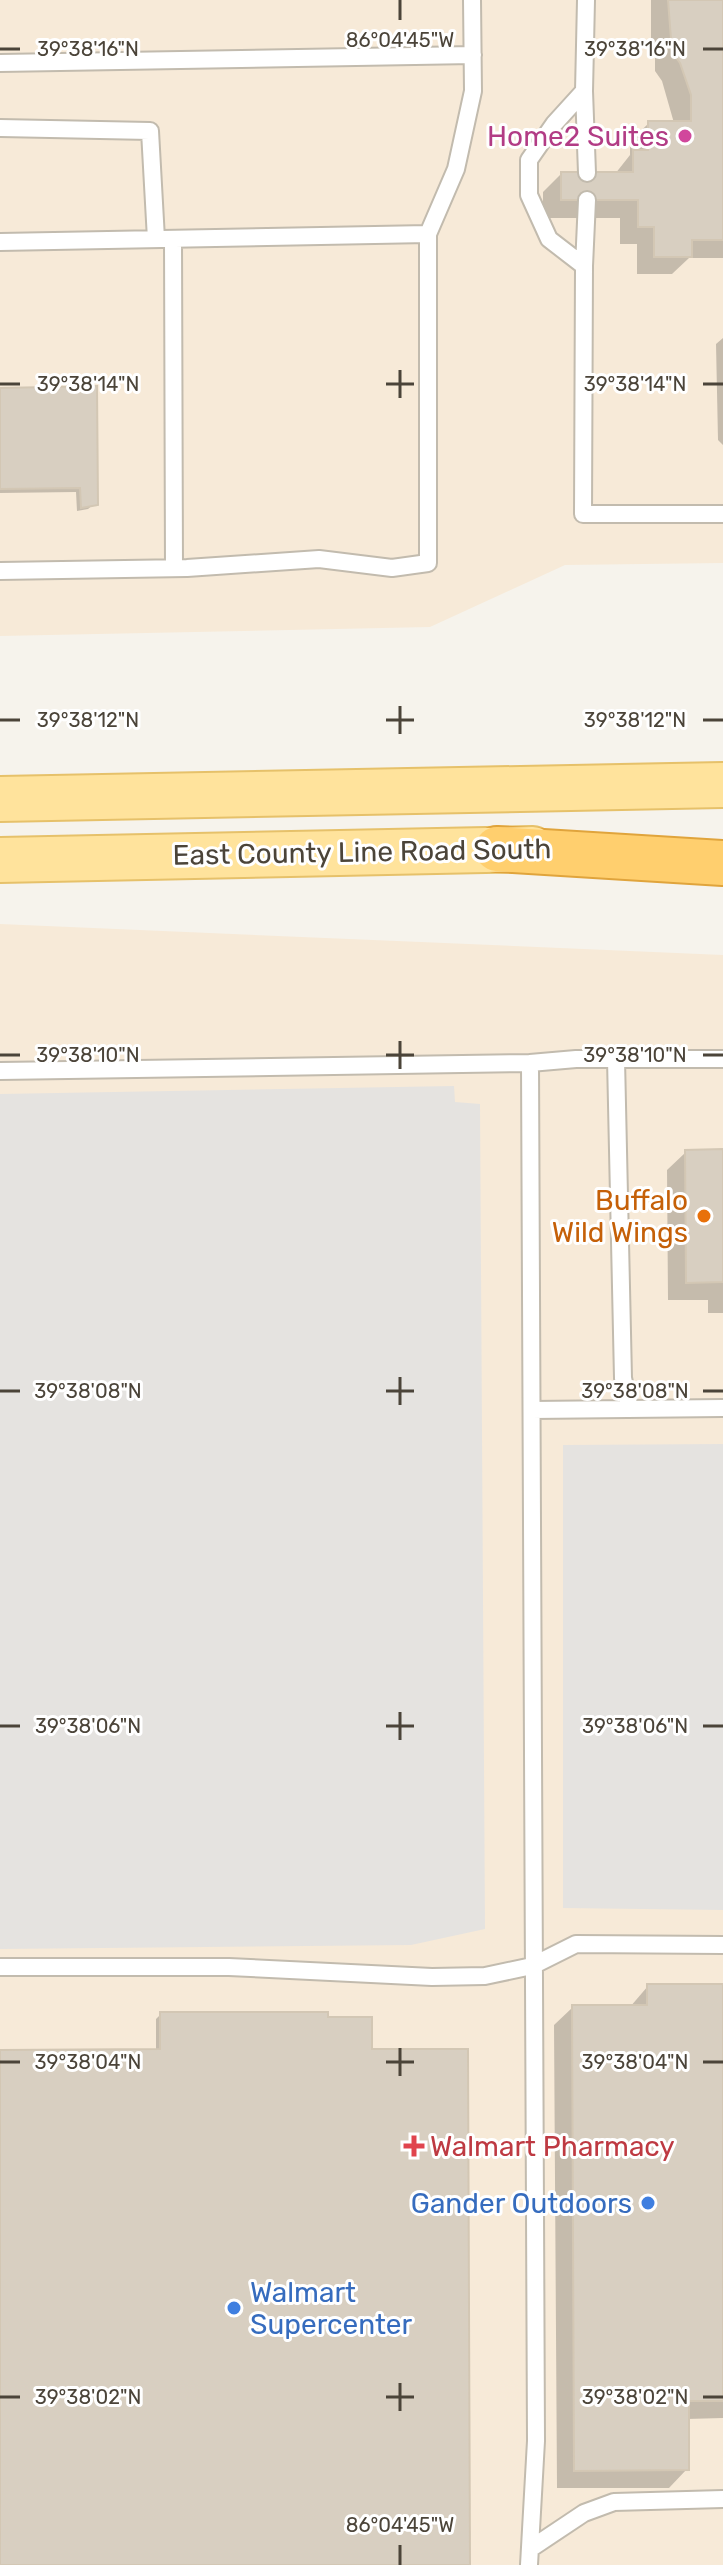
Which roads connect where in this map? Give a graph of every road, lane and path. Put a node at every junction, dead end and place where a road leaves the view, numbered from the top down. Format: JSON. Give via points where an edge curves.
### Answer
{"nodes":[{"id":1,"x":472,"y":0,"type":"edge"},
{"id":2,"x":586,"y":0,"type":"edge"},
{"id":3,"x":473,"y":55,"type":"junction"},
{"id":4,"x":0,"y":63,"type":"edge"},
{"id":5,"x":584,"y":91,"type":"junction"},
{"id":6,"x":0,"y":128,"type":"edge"},
{"id":7,"x":587,"y":173,"type":"dead end"},
{"id":8,"x":587,"y":200,"type":"dead end"},
{"id":9,"x":428,"y":234,"type":"junction"},
{"id":10,"x":165,"y":239,"type":"junction"},
{"id":11,"x":0,"y":242,"type":"edge"},
{"id":12,"x":584,"y":266,"type":"junction"},
{"id":13,"x":723,"y":514,"type":"edge"},
{"id":14,"x":174,"y":568,"type":"junction"},
{"id":15,"x":0,"y":571,"type":"edge"},
{"id":16,"x":723,"y":785,"type":"edge"},
{"id":17,"x":0,"y":799,"type":"edge"},
{"id":18,"x":723,"y":844,"type":"edge"},
{"id":19,"x":497,"y":849,"type":"junction"},
{"id":20,"x":0,"y":860,"type":"edge"},
{"id":21,"x":723,"y":863,"type":"edge"},
{"id":22,"x":616,"y":1059,"type":"junction"},
{"id":23,"x":723,"y":1059,"type":"edge"},
{"id":24,"x":530,"y":1063,"type":"junction"},
{"id":25,"x":0,"y":1071,"type":"edge"},
{"id":26,"x":723,"y":1408,"type":"edge"},
{"id":27,"x":630,"y":1409,"type":"junction"},
{"id":28,"x":532,"y":1410,"type":"junction"},
{"id":29,"x":723,"y":1945,"type":"edge"},
{"id":30,"x":532,"y":1966,"type":"junction"},
{"id":31,"x":0,"y":1967,"type":"edge"},
{"id":32,"x":723,"y":2499,"type":"edge"},
{"id":33,"x":529,"y":2557,"type":"edge"}],
"edges":[{"from":1,"to":3,"type":"lane"},
{"from":2,"to":5,"type":"lane"},
{"from":3,"to":4,"type":"lane"},
{"from":3,"to":9,"type":"lane","via":[[473,91],[456,169]]},
{"from":5,"to":7,"type":"lane"},
{"from":5,"to":12,"type":"lane","via":[[529,160],[529,195],[549,239]]},
{"from":6,"to":10,"type":"lane","via":[[150,131]]},
{"from":8,"to":12,"type":"lane"},
{"from":9,"to":10,"type":"lane"},
{"from":9,"to":14,"type":"lane","via":[[428,563],[392,568],[319,559]]},
{"from":10,"to":11,"type":"lane"},
{"from":10,"to":14,"type":"lane"},
{"from":12,"to":13,"type":"lane","via":[[583,514]]},
{"from":14,"to":15,"type":"lane"},
{"from":16,"to":17,"type":"main road"},
{"from":18,"to":19,"type":"main road","name":"East County Line Road South"},
{"from":19,"to":20,"type":"main road","name":"East County Line Road South"},
{"from":19,"to":21,"type":"highway"},
{"from":22,"to":23,"type":"lane"},
{"from":22,"to":24,"type":"lane"},
{"from":22,"to":27,"type":"lane","via":[[623,1378]]},
{"from":24,"to":25,"type":"lane"},
{"from":24,"to":28,"type":"lane"},
{"from":26,"to":27,"type":"lane"},
{"from":27,"to":28,"type":"lane"},
{"from":28,"to":30,"type":"lane"},
{"from":29,"to":30,"type":"lane","via":[[576,1944]]},
{"from":30,"to":31,"type":"lane","via":[[485,1976],[432,1977],[229,1967]]},
{"from":30,"to":33,"type":"lane","via":[[536,2441]]},
{"from":32,"to":33,"type":"lane","via":[[614,2502],[584,2513]]}]}
